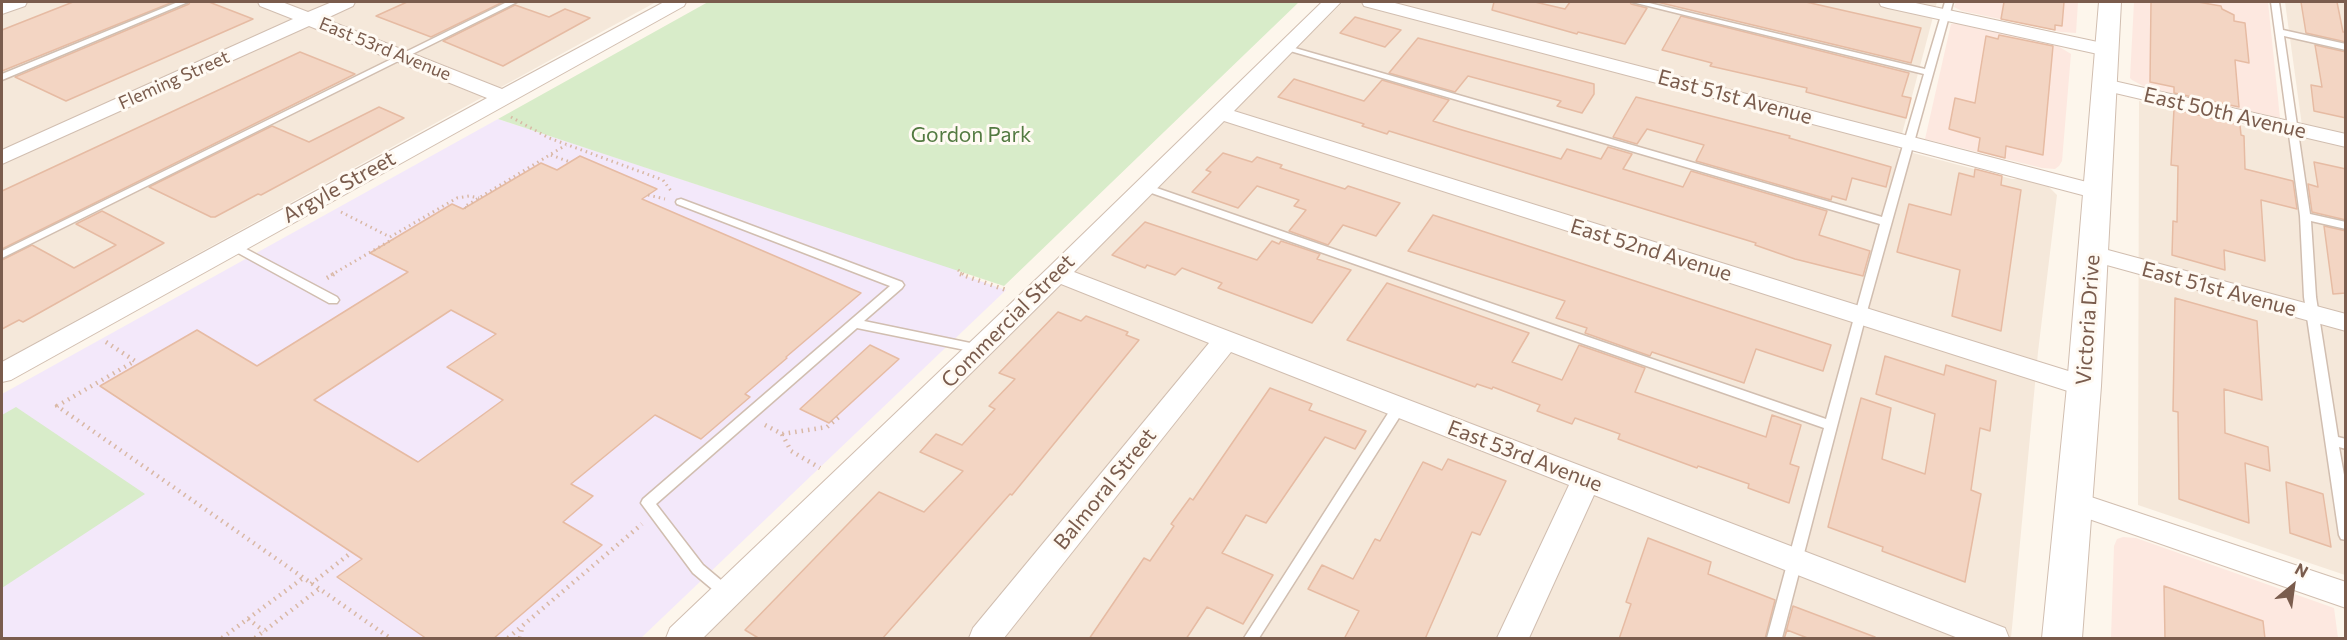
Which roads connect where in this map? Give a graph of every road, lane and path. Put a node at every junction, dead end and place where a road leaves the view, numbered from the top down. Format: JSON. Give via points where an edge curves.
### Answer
{"nodes":[{"id":1,"x":18,"y":2,"type":"edge"},
{"id":2,"x":184,"y":2,"type":"edge"},
{"id":3,"x":267,"y":2,"type":"edge"},
{"id":4,"x":346,"y":2,"type":"edge"},
{"id":5,"x":513,"y":2,"type":"edge"},
{"id":6,"x":677,"y":2,"type":"edge"},
{"id":7,"x":1332,"y":2,"type":"edge"},
{"id":8,"x":1371,"y":2,"type":"edge"},
{"id":9,"x":1636,"y":2,"type":"edge"},
{"id":10,"x":1888,"y":2,"type":"edge"},
{"id":11,"x":2110,"y":2,"type":"edge"},
{"id":12,"x":2275,"y":2,"type":"edge"},
{"id":13,"x":2,"y":8,"type":"edge"},
{"id":14,"x":1947,"y":8,"type":"edge"},
{"id":15,"x":309,"y":18,"type":"junction"},
{"id":16,"x":2280,"y":32,"type":"junction"},
{"id":17,"x":2346,"y":46,"type":"edge"},
{"id":18,"x":1285,"y":48,"type":"junction"},
{"id":19,"x":2107,"y":50,"type":"junction"},
{"id":20,"x":401,"y":57,"type":"junction"},
{"id":21,"x":1927,"y":72,"type":"junction"},
{"id":22,"x":2,"y":77,"type":"edge"},
{"id":23,"x":2105,"y":85,"type":"junction"},
{"id":24,"x":505,"y":105,"type":"junction"},
{"id":25,"x":1219,"y":113,"type":"junction"},
{"id":26,"x":2293,"y":129,"type":"junction"},
{"id":27,"x":2346,"y":141,"type":"edge"},
{"id":28,"x":1909,"y":142,"type":"junction"},
{"id":29,"x":567,"y":144,"type":"junction"},
{"id":30,"x":551,"y":154,"type":"junction"},
{"id":31,"x":2,"y":158,"type":"edge"},
{"id":32,"x":570,"y":162,"type":"dead end"},
{"id":33,"x":1144,"y":187,"type":"junction"},
{"id":34,"x":2098,"y":192,"type":"junction"},
{"id":35,"x":479,"y":198,"type":"junction"},
{"id":36,"x":681,"y":202,"type":"joint"},
{"id":37,"x":466,"y":208,"type":"dead end"},
{"id":38,"x":333,"y":209,"type":"dead end"},
{"id":39,"x":2305,"y":216,"type":"junction"},
{"id":40,"x":1887,"y":222,"type":"junction"},
{"id":41,"x":2346,"y":226,"type":"edge"},
{"id":42,"x":392,"y":238,"type":"junction"},
{"id":43,"x":233,"y":246,"type":"junction"},
{"id":44,"x":2093,"y":254,"type":"junction"},
{"id":45,"x":2,"y":255,"type":"edge"},
{"id":46,"x":958,"y":270,"type":"dead end"},
{"id":47,"x":1057,"y":274,"type":"junction"},
{"id":48,"x":310,"y":288,"type":"junction"},
{"id":49,"x":1006,"y":290,"type":"dead end"},
{"id":50,"x":333,"y":300,"type":"dead end"},
{"id":51,"x":2313,"y":314,"type":"junction"},
{"id":52,"x":1860,"y":315,"type":"junction"},
{"id":53,"x":853,"y":323,"type":"junction"},
{"id":54,"x":2346,"y":323,"type":"edge"},
{"id":55,"x":100,"y":339,"type":"dead end"},
{"id":56,"x":1226,"y":340,"type":"junction"},
{"id":57,"x":980,"y":349,"type":"junction"},
{"id":58,"x":2,"y":373,"type":"edge"},
{"id":59,"x":2084,"y":386,"type":"junction"},
{"id":60,"x":1399,"y":407,"type":"junction"},
{"id":61,"x":747,"y":417,"type":"junction"},
{"id":62,"x":839,"y":417,"type":"dead end"},
{"id":63,"x":1830,"y":425,"type":"junction"},
{"id":64,"x":782,"y":434,"type":"junction"},
{"id":65,"x":2331,"y":440,"type":"junction"},
{"id":66,"x":2346,"y":444,"type":"edge"},
{"id":67,"x":820,"y":468,"type":"dead end"},
{"id":68,"x":1586,"y":480,"type":"junction"},
{"id":69,"x":2073,"y":502,"type":"junction"},
{"id":70,"x":655,"y":513,"type":"junction"},
{"id":71,"x":2346,"y":535,"type":"edge"},
{"id":72,"x":352,"y":552,"type":"dead end"},
{"id":73,"x":1795,"y":562,"type":"junction"},
{"id":74,"x":303,"y":578,"type":"junction"},
{"id":75,"x":311,"y":584,"type":"junction"},
{"id":76,"x":319,"y":589,"type":"junction"},
{"id":77,"x":729,"y":595,"type":"junction"},
{"id":78,"x":2346,"y":595,"type":"edge"},
{"id":79,"x":248,"y":619,"type":"junction"},
{"id":80,"x":522,"y":627,"type":"junction"},
{"id":81,"x":265,"y":631,"type":"junction"},
{"id":82,"x":222,"y":639,"type":"edge"},
{"id":83,"x":255,"y":639,"type":"edge"},
{"id":84,"x":390,"y":639,"type":"edge"},
{"id":85,"x":508,"y":639,"type":"edge"},
{"id":86,"x":520,"y":639,"type":"edge"},
{"id":87,"x":682,"y":639,"type":"edge"},
{"id":88,"x":985,"y":639,"type":"edge"},
{"id":89,"x":1251,"y":639,"type":"edge"},
{"id":90,"x":1514,"y":639,"type":"edge"},
{"id":91,"x":1775,"y":639,"type":"edge"},
{"id":92,"x":1993,"y":639,"type":"edge"},
{"id":93,"x":2062,"y":639,"type":"edge"}],
"edges":[{"from":1,"to":13,"type":"street"},
{"from":2,"to":22,"type":"lane"},
{"from":3,"to":15,"type":"street","name":"East 53rd Avenue"},
{"from":4,"to":15,"type":"street","name":"Fleming Street"},
{"from":5,"to":20,"type":"lane"},
{"from":6,"to":24,"type":"street","name":"Argyle Street"},
{"from":7,"to":18,"type":"street","name":"Commercial Street"},
{"from":8,"to":28,"type":"street","name":"East 51st Avenue"},
{"from":9,"to":21,"type":"lane"},
{"from":10,"to":14,"type":"street"},
{"from":11,"to":19,"type":"street","name":"Victoria Drive"},
{"from":12,"to":16,"type":"lane"},
{"from":14,"to":19,"type":"street"},
{"from":14,"to":21,"type":"lane"},
{"from":15,"to":20,"type":"street","name":"East 53rd Avenue"},
{"from":15,"to":31,"type":"street","name":"Fleming Street"},
{"from":16,"to":17,"type":"lane"},
{"from":16,"to":26,"type":"lane"},
{"from":18,"to":25,"type":"street","name":"Commercial Street"},
{"from":18,"to":40,"type":"lane"},
{"from":19,"to":23,"type":"street","name":"Victoria Drive"},
{"from":20,"to":24,"type":"street","name":"East 53rd Avenue"},
{"from":20,"to":45,"type":"lane"},
{"from":21,"to":28,"type":"lane"},
{"from":23,"to":26,"type":"street","name":"East 50th Avenue"},
{"from":23,"to":34,"type":"street","name":"Victoria Drive"},
{"from":24,"to":29,"type":"path","via":[[526,126]]},
{"from":24,"to":43,"type":"street","name":"Argyle Street"},
{"from":25,"to":33,"type":"street","name":"Commercial Street"},
{"from":25,"to":52,"type":"street","name":"East 52nd Avenue"},
{"from":26,"to":27,"type":"street","name":"East 50th Avenue"},
{"from":26,"to":39,"type":"lane"},
{"from":28,"to":34,"type":"street","name":"East 51st Avenue"},
{"from":28,"to":40,"type":"lane"},
{"from":29,"to":30,"type":"path"},
{"from":29,"to":36,"type":"path","via":[[663,180]]},
{"from":30,"to":32,"type":"path"},
{"from":30,"to":35,"type":"path"},
{"from":33,"to":47,"type":"street","name":"Commercial Street"},
{"from":33,"to":63,"type":"lane"},
{"from":34,"to":44,"type":"street","name":"Victoria Drive"},
{"from":35,"to":37,"type":"path"},
{"from":35,"to":42,"type":"path","via":[[457,198]]},
{"from":36,"to":53,"type":"lane","via":[[898,285]]},
{"from":38,"to":42,"type":"path"},
{"from":39,"to":41,"type":"lane"},
{"from":39,"to":51,"type":"lane"},
{"from":40,"to":52,"type":"lane"},
{"from":42,"to":48,"type":"path"},
{"from":43,"to":48,"type":"lane"},
{"from":43,"to":58,"type":"street","name":"Argyle Street"},
{"from":44,"to":51,"type":"street","name":"East 51st Avenue"},
{"from":44,"to":59,"type":"street","name":"Victoria Drive"},
{"from":46,"to":49,"type":"path"},
{"from":47,"to":56,"type":"street","name":"East 53rd Avenue"},
{"from":47,"to":57,"type":"street","name":"Commercial Street"},
{"from":48,"to":50,"type":"lane"},
{"from":51,"to":54,"type":"street","name":"East 51st Avenue"},
{"from":51,"to":65,"type":"lane"},
{"from":52,"to":59,"type":"street","name":"East 52nd Avenue"},
{"from":52,"to":63,"type":"lane"},
{"from":53,"to":57,"type":"lane"},
{"from":53,"to":61,"type":"lane"},
{"from":55,"to":74,"type":"path","via":[[135,361],[57,406]]},
{"from":56,"to":60,"type":"street","name":"East 53rd Avenue"},
{"from":56,"to":88,"type":"street","name":"Balmoral Street"},
{"from":57,"to":77,"type":"street","name":"Commercial Street"},
{"from":59,"to":69,"type":"street","name":"Victoria Drive"},
{"from":60,"to":68,"type":"street","name":"East 53rd Avenue"},
{"from":60,"to":89,"type":"lane"},
{"from":61,"to":64,"type":"path"},
{"from":61,"to":70,"type":"lane","via":[[648,503]]},
{"from":62,"to":64,"type":"path","via":[[827,427]]},
{"from":63,"to":73,"type":"lane"},
{"from":64,"to":67,"type":"path","via":[[784,445],[796,456]]},
{"from":65,"to":66,"type":"lane"},
{"from":65,"to":71,"type":"lane"},
{"from":68,"to":73,"type":"street","name":"East 53rd Avenue"},
{"from":68,"to":90,"type":"street"},
{"from":69,"to":78,"type":"street"},
{"from":69,"to":93,"type":"street","name":"Victoria Drive"},
{"from":70,"to":77,"type":"lane","via":[[698,569]]},
{"from":70,"to":80,"type":"path"},
{"from":72,"to":75,"type":"path"},
{"from":73,"to":91,"type":"lane"},
{"from":73,"to":92,"type":"street","name":"East 53rd Avenue"},
{"from":74,"to":75,"type":"path"},
{"from":74,"to":79,"type":"path"},
{"from":75,"to":76,"type":"path"},
{"from":76,"to":81,"type":"path"},
{"from":76,"to":84,"type":"path"},
{"from":77,"to":87,"type":"street","name":"Commercial Street"},
{"from":79,"to":81,"type":"path"},
{"from":79,"to":82,"type":"path"},
{"from":80,"to":85,"type":"path"},
{"from":80,"to":86,"type":"path"},
{"from":81,"to":83,"type":"path"}]}
